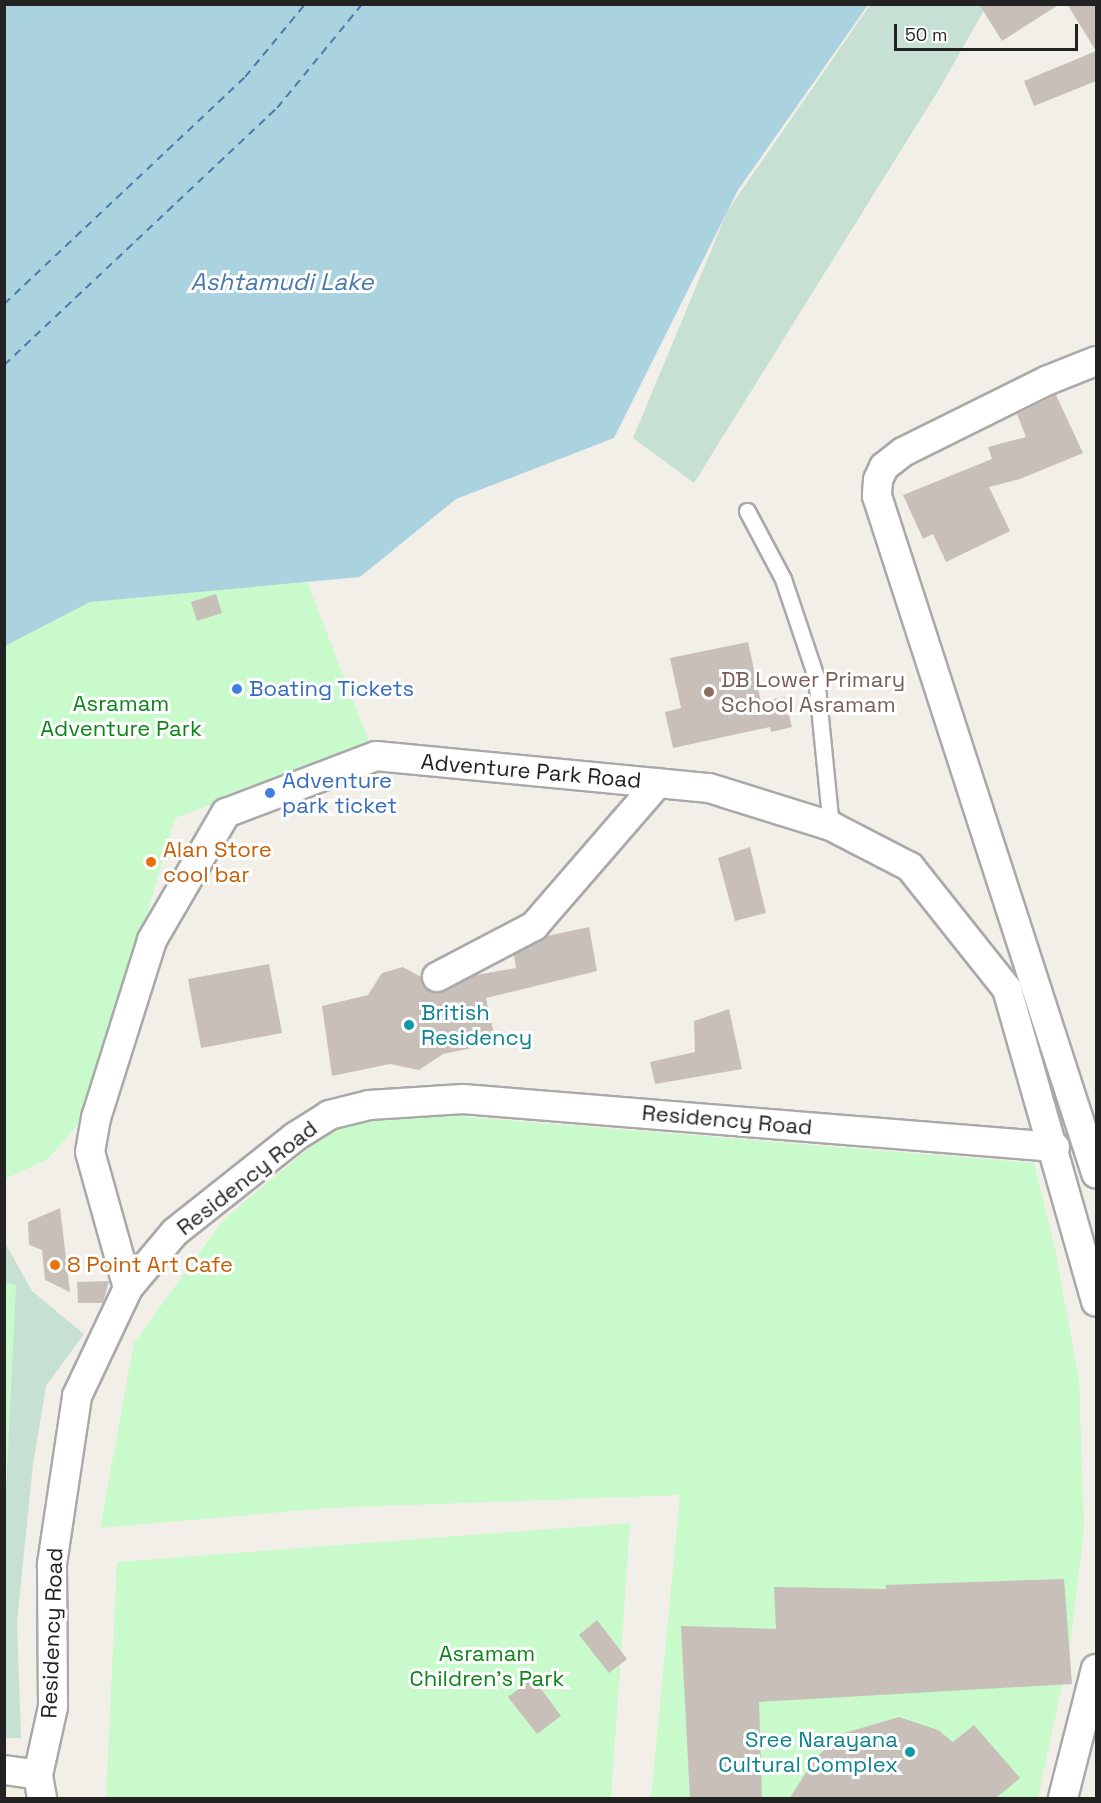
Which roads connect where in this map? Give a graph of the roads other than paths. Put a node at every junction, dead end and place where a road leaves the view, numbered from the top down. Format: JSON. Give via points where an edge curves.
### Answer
{"nodes":[{"id":1,"x":1096,"y":361,"type":"edge"},
{"id":2,"x":747,"y":511,"type":"dead end"},
{"id":3,"x":658,"y":783,"type":"junction"},
{"id":4,"x":831,"y":826,"type":"junction"},
{"id":5,"x":437,"y":976,"type":"dead end"},
{"id":6,"x":1055,"y":1147,"type":"junction"},
{"id":7,"x":1096,"y":1173,"type":"edge"},
{"id":8,"x":128,"y":1288,"type":"junction"},
{"id":9,"x":1096,"y":1302,"type":"edge"},
{"id":10,"x":1095,"y":1678,"type":"edge"},
{"id":11,"x":4,"y":1770,"type":"edge"},
{"id":12,"x":40,"y":1787,"type":"edge"},
{"id":13,"x":1063,"y":1798,"type":"edge"}],
"edges":[{"from":1,"to":7,"type":"street","via":[[1048,380],[903,452],[884,467],[877,496]]},
{"from":2,"to":4,"type":"lane","via":[[783,579],[816,677]]},
{"from":3,"to":4,"type":"street","name":"Adventure Park Road","via":[[709,788]]},
{"from":3,"to":5,"type":"street","via":[[534,926]]},
{"from":3,"to":8,"type":"street","name":"Adventure Park Road","via":[[376,756],[226,813],[152,940],[96,1118],[90,1152]]},
{"from":4,"to":6,"type":"street","name":"Adventure Park Road","via":[[910,867],[1007,989]]},
{"from":6,"to":8,"type":"street","name":"Residency Road","via":[[463,1099],[369,1105],[329,1115],[296,1136],[175,1232]]},
{"from":6,"to":9,"type":"street","name":"Adventure Park Road"},
{"from":8,"to":12,"type":"street","name":"Residency Road","via":[[77,1396],[52,1564],[52,1707]]},
{"from":10,"to":13,"type":"street"},
{"from":11,"to":12,"type":"street"}]}
